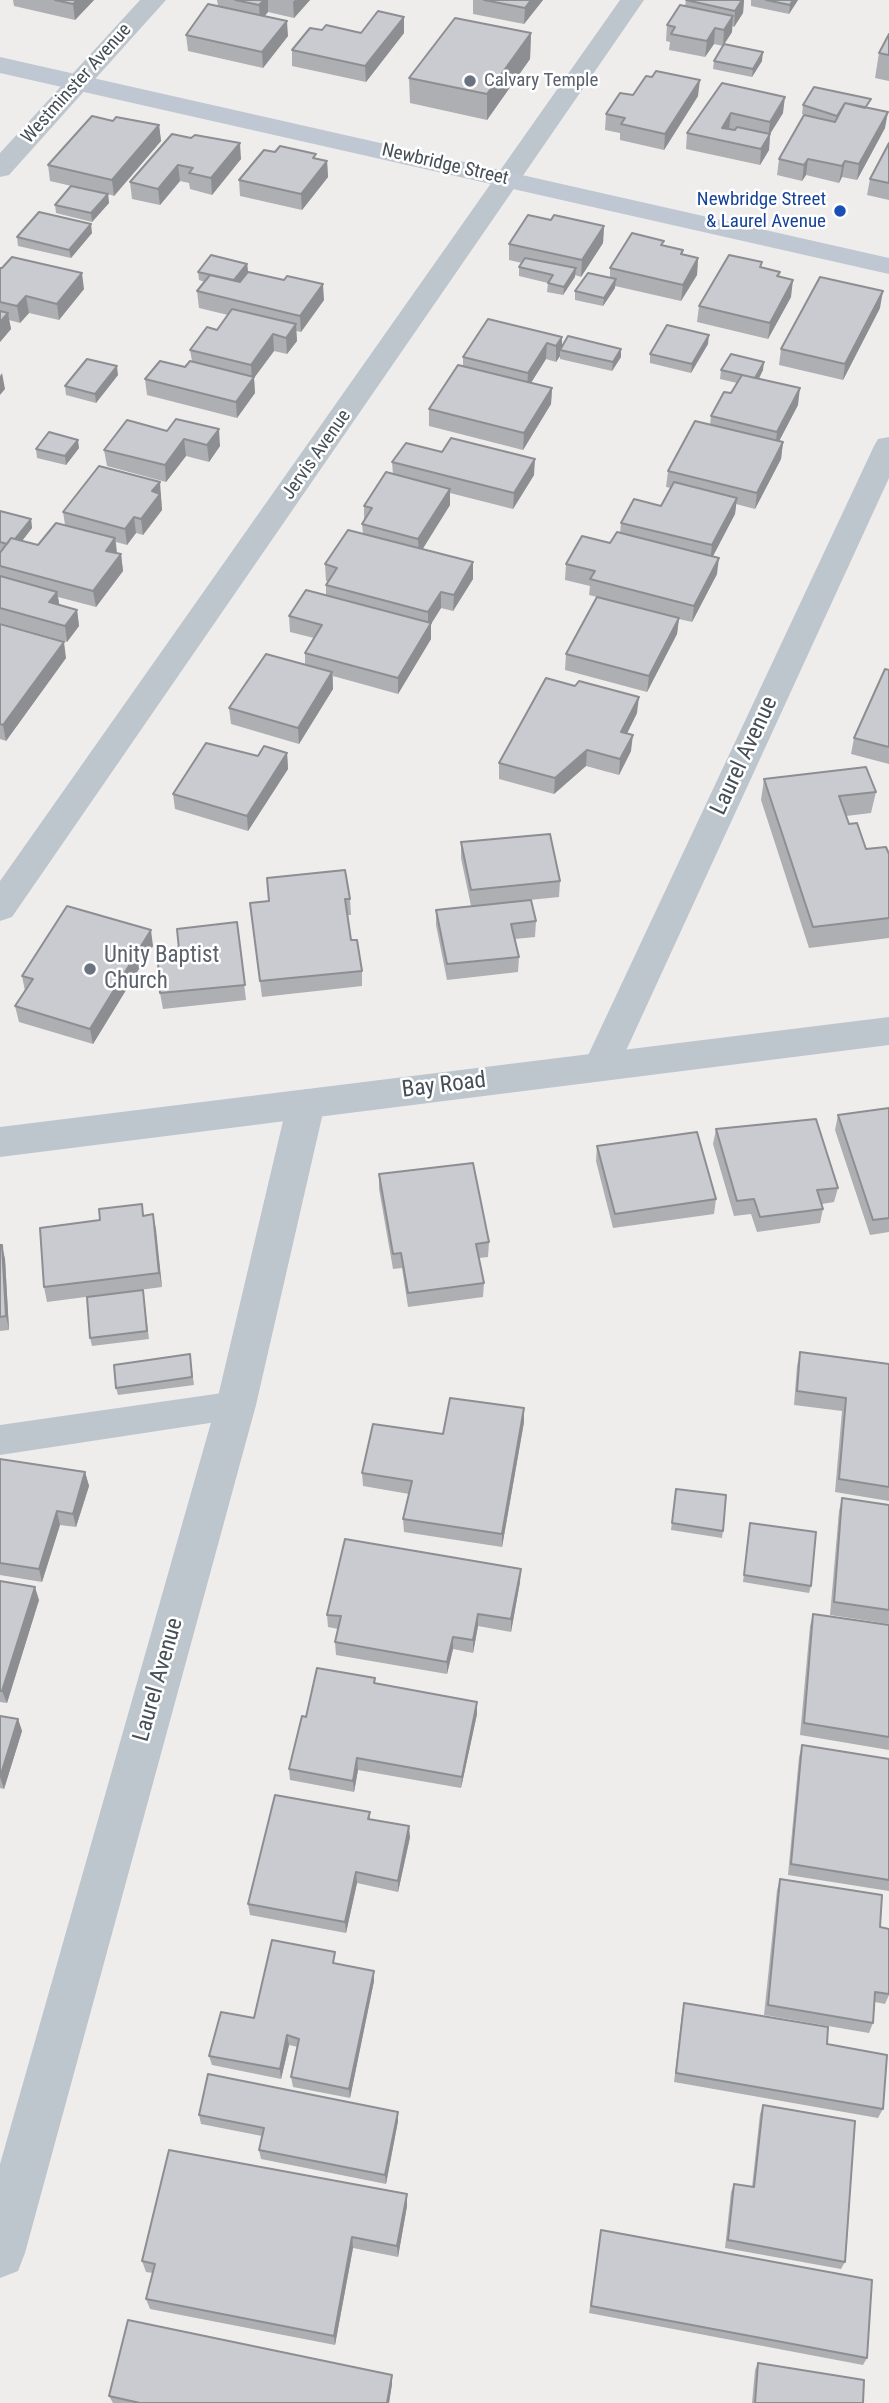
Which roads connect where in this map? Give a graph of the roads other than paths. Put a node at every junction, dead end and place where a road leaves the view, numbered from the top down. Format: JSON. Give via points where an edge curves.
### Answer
{"nodes":[{"id":1,"x":154,"y":0,"type":"edge"},
{"id":2,"x":632,"y":0,"type":"edge"},
{"id":3,"x":0,"y":42,"type":"edge"},
{"id":4,"x":0,"y":65,"type":"edge"},
{"id":5,"x":86,"y":74,"type":"junction"},
{"id":6,"x":0,"y":169,"type":"edge"},
{"id":7,"x":515,"y":170,"type":"junction"},
{"id":8,"x":889,"y":244,"type":"edge"},
{"id":9,"x":889,"y":266,"type":"edge"},
{"id":10,"x":889,"y":446,"type":"edge"},
{"id":11,"x":0,"y":908,"type":"edge"},
{"id":12,"x":889,"y":1031,"type":"edge"},
{"id":13,"x":601,"y":1066,"type":"junction"},
{"id":14,"x":306,"y":1104,"type":"junction"},
{"id":15,"x":0,"y":1142,"type":"edge"},
{"id":16,"x":236,"y":1405,"type":"junction"},
{"id":17,"x":0,"y":1440,"type":"edge"},
{"id":18,"x":0,"y":2253,"type":"edge"}],
"edges":[{"from":1,"to":5,"type":"street","name":"Westminster Avenue"},
{"from":2,"to":7,"type":"street","name":"Jervis Avenue"},
{"from":3,"to":5,"type":"main road","name":"Newbridge Street"},
{"from":4,"to":5,"type":"main road","name":"Newbridge Street"},
{"from":5,"to":6,"type":"street","name":"Westminster Avenue"},
{"from":5,"to":7,"type":"main road","name":"Newbridge Street"},
{"from":7,"to":8,"type":"main road","name":"Newbridge Street"},
{"from":7,"to":9,"type":"main road","name":"Newbridge Street"},
{"from":7,"to":11,"type":"street","name":"Jervis Avenue"},
{"from":10,"to":13,"type":"street","name":"Laurel Avenue"},
{"from":12,"to":13,"type":"street","name":"Bay Road"},
{"from":13,"to":14,"type":"street","name":"Bay Road"},
{"from":14,"to":15,"type":"street","name":"Bay Road"},
{"from":14,"to":16,"type":"street","name":"Laurel Avenue"},
{"from":16,"to":17,"type":"lane"},
{"from":16,"to":18,"type":"street","name":"Laurel Avenue"}]}
